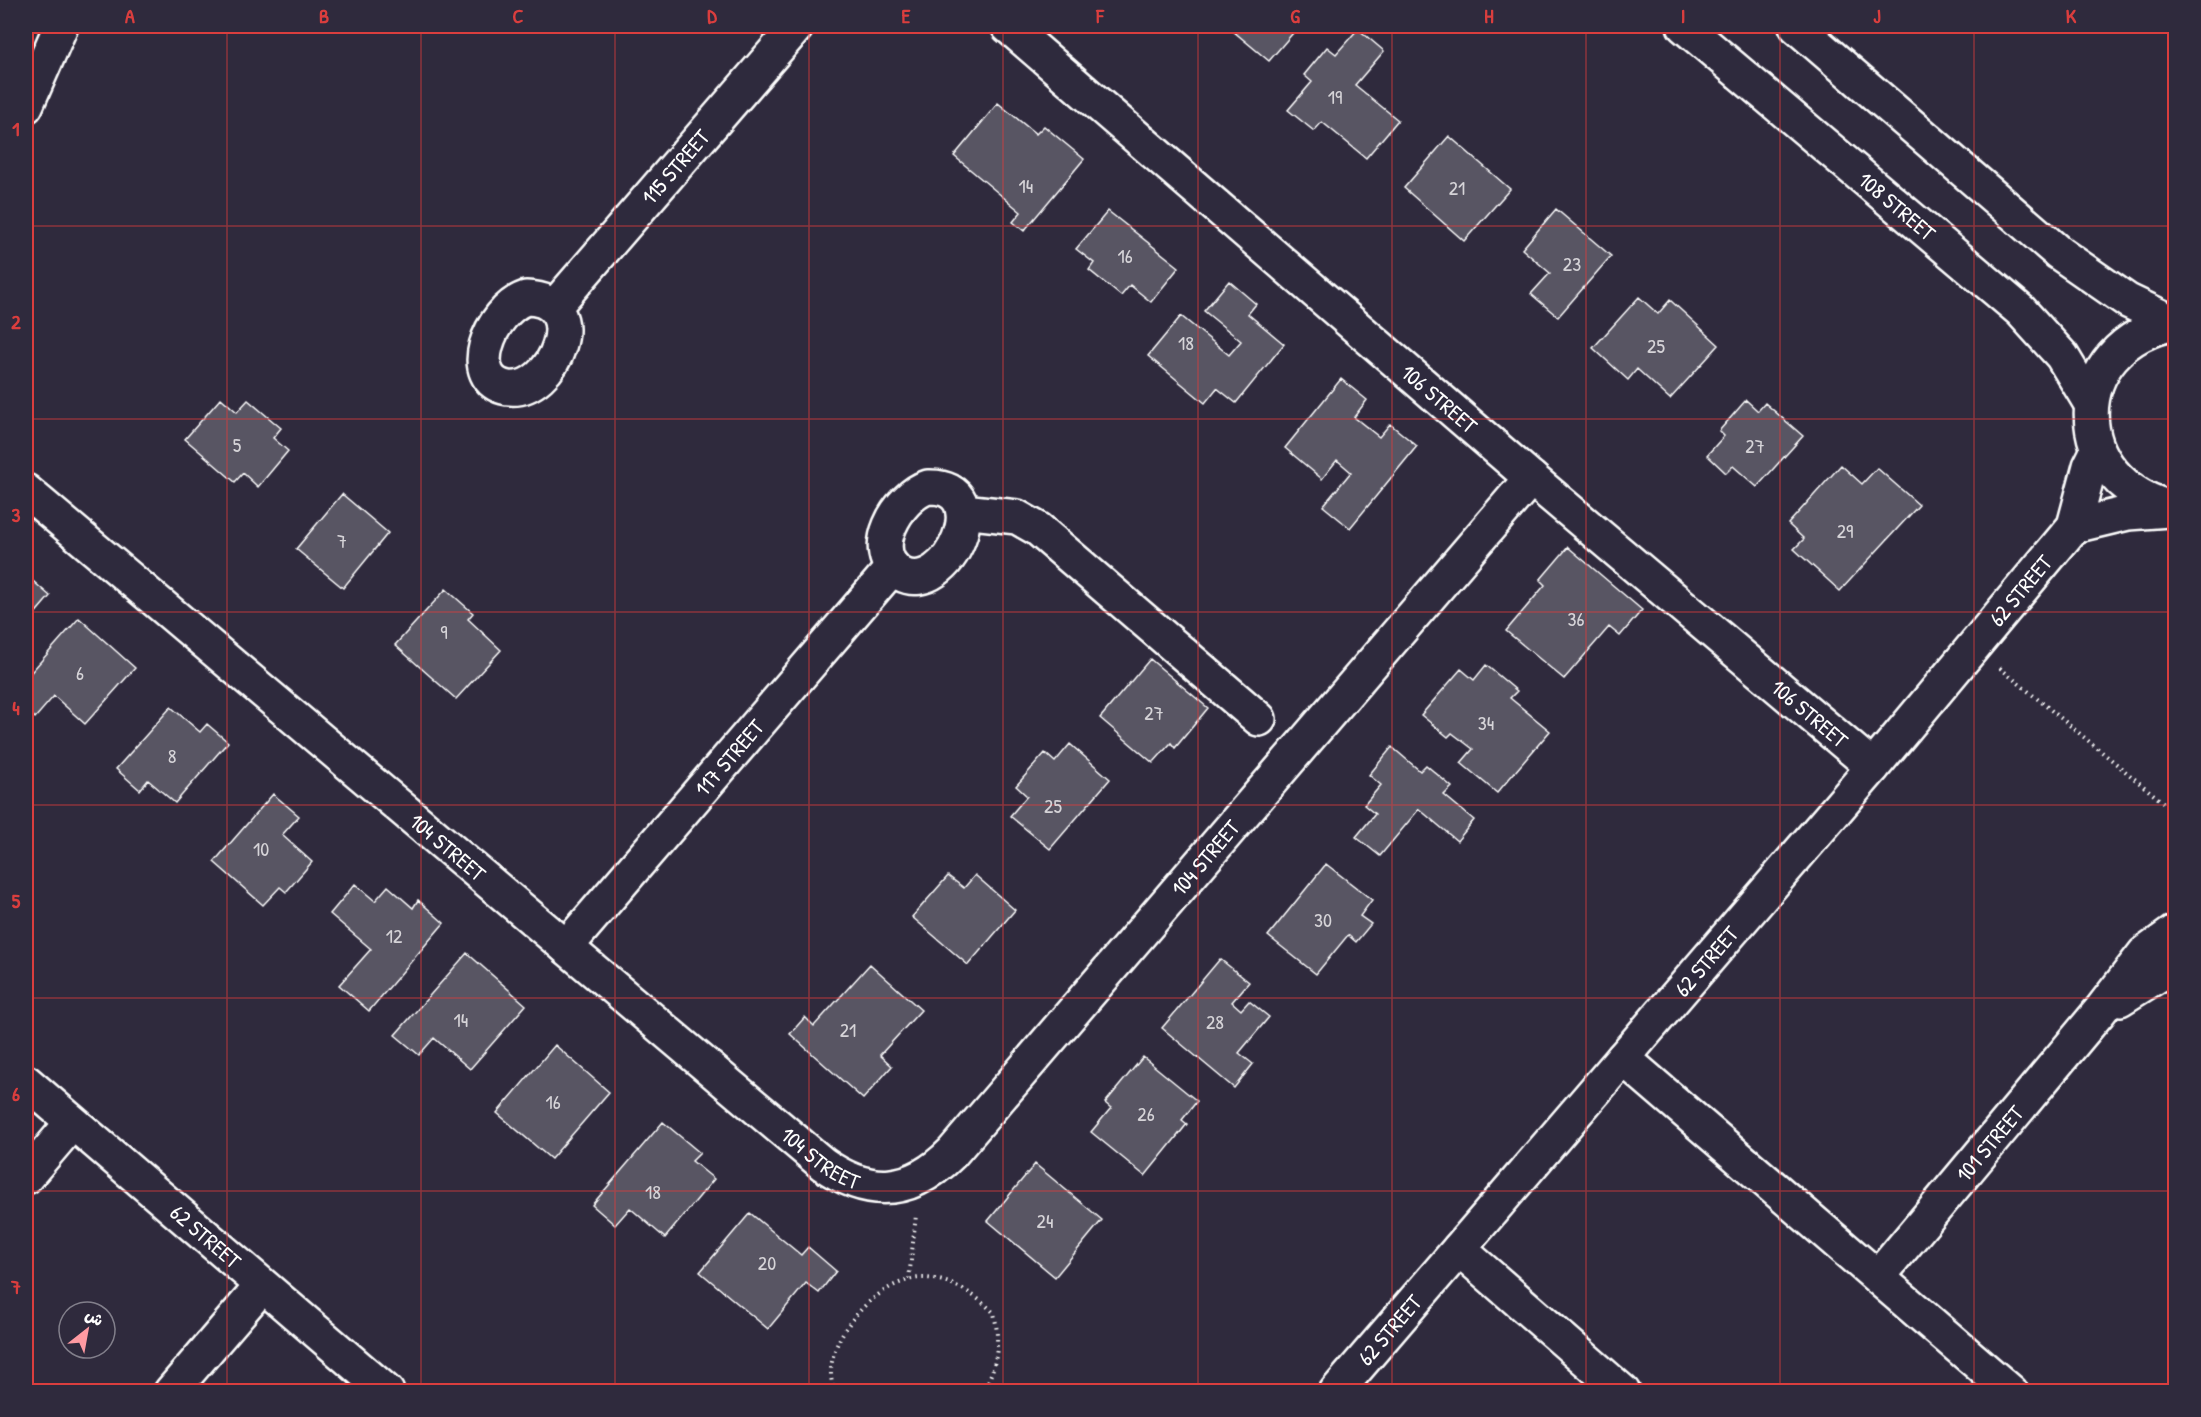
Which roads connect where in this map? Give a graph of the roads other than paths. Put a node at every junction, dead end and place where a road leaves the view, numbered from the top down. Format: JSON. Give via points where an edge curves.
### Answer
{"nodes":[{"id":1,"x":61,"y":26,"type":"edge"},
{"id":2,"x":797,"y":26,"type":"edge"},
{"id":3,"x":1008,"y":26,"type":"edge"},
{"id":4,"x":1684,"y":26,"type":"edge"},
{"id":5,"x":1796,"y":26,"type":"edge"},
{"id":6,"x":26,"y":106,"type":"edge"},
{"id":7,"x":555,"y":306,"type":"dead end"},
{"id":8,"x":2175,"y":323,"type":"edge"},
{"id":9,"x":2091,"y":404,"type":"junction"},
{"id":10,"x":2098,"y":450,"type":"junction"},
{"id":11,"x":1532,"y":478,"type":"junction"},
{"id":12,"x":26,"y":491,"type":"edge"},
{"id":13,"x":2175,"y":509,"type":"edge"},
{"id":14,"x":963,"y":511,"type":"junction"},
{"id":15,"x":2074,"y":526,"type":"junction"},
{"id":16,"x":893,"y":567,"type":"junction"},
{"id":17,"x":1260,"y":719,"type":"dead end"},
{"id":18,"x":1873,"y":767,"type":"junction"},
{"id":19,"x":2175,"y":931,"type":"edge"},
{"id":20,"x":566,"y":947,"type":"junction"},
{"id":21,"x":2175,"y":964,"type":"edge"},
{"id":22,"x":2100,"y":1011,"type":"junction"},
{"id":23,"x":1623,"y":1058,"type":"junction"},
{"id":24,"x":26,"y":1082,"type":"edge"},
{"id":25,"x":72,"y":1123,"type":"junction"},
{"id":26,"x":26,"y":1177,"type":"edge"},
{"id":27,"x":1459,"y":1249,"type":"junction"},
{"id":28,"x":1878,"y":1276,"type":"junction"},
{"id":29,"x":262,"y":1286,"type":"junction"},
{"id":30,"x":171,"y":1392,"type":"edge"},
{"id":31,"x":387,"y":1392,"type":"edge"},
{"id":32,"x":1336,"y":1392,"type":"edge"},
{"id":33,"x":1623,"y":1392,"type":"edge"},
{"id":34,"x":2011,"y":1392,"type":"edge"}],
"edges":[{"from":1,"to":6,"type":"street"},
{"from":2,"to":7,"type":"street","name":"115 STREET"},
{"from":3,"to":11,"type":"street","name":"106 STREET"},
{"from":4,"to":9,"type":"street","name":"108 STREET","via":[[2021,311],[2062,356]]},
{"from":5,"to":8,"type":"street","via":[[2059,253],[2128,301]]},
{"from":8,"to":9,"type":"street","via":[[2150,328],[2110,358]]},
{"from":9,"to":10,"type":"street","via":[[2091,427]]},
{"from":10,"to":13,"type":"street","via":[[2121,484],[2138,496]]},
{"from":10,"to":15,"type":"street","name":"62 STREET","via":[[2090,465]]},
{"from":11,"to":18,"type":"street","name":"106 STREET"},
{"from":11,"to":20,"type":"street","name":"104 STREET","via":[[952,1153],[920,1179],[880,1187],[840,1176]]},
{"from":12,"to":20,"type":"street","name":"104 STREET"},
{"from":13,"to":15,"type":"street","via":[[2128,513]]},
{"from":14,"to":16,"type":"street","via":[[958,542],[939,568],[909,577]]},
{"from":14,"to":16,"type":"street","via":[[958,498],[938,487],[918,490],[906,499],[887,534]]},
{"from":14,"to":17,"type":"street","via":[[1017,517],[1044,533]]},
{"from":15,"to":18,"type":"street","name":"62 STREET"},
{"from":16,"to":20,"type":"street","name":"117 STREET"},
{"from":18,"to":23,"type":"street","name":"62 STREET"},
{"from":19,"to":22,"type":"street","name":"101 STREET","via":[[2144,954]]},
{"from":21,"to":22,"type":"street","name":"101 STREET"},
{"from":22,"to":28,"type":"street","name":"101 STREET"},
{"from":23,"to":27,"type":"street","name":"62 STREET"},
{"from":23,"to":28,"type":"street"},
{"from":24,"to":25,"type":"street","name":"62 STREET"},
{"from":25,"to":26,"type":"street"},
{"from":25,"to":29,"type":"street","name":"62 STREET"},
{"from":27,"to":32,"type":"street","name":"62 STREET"},
{"from":27,"to":33,"type":"street"},
{"from":28,"to":34,"type":"street"},
{"from":29,"to":30,"type":"street"},
{"from":29,"to":31,"type":"street","name":"62 STREET"}]}
